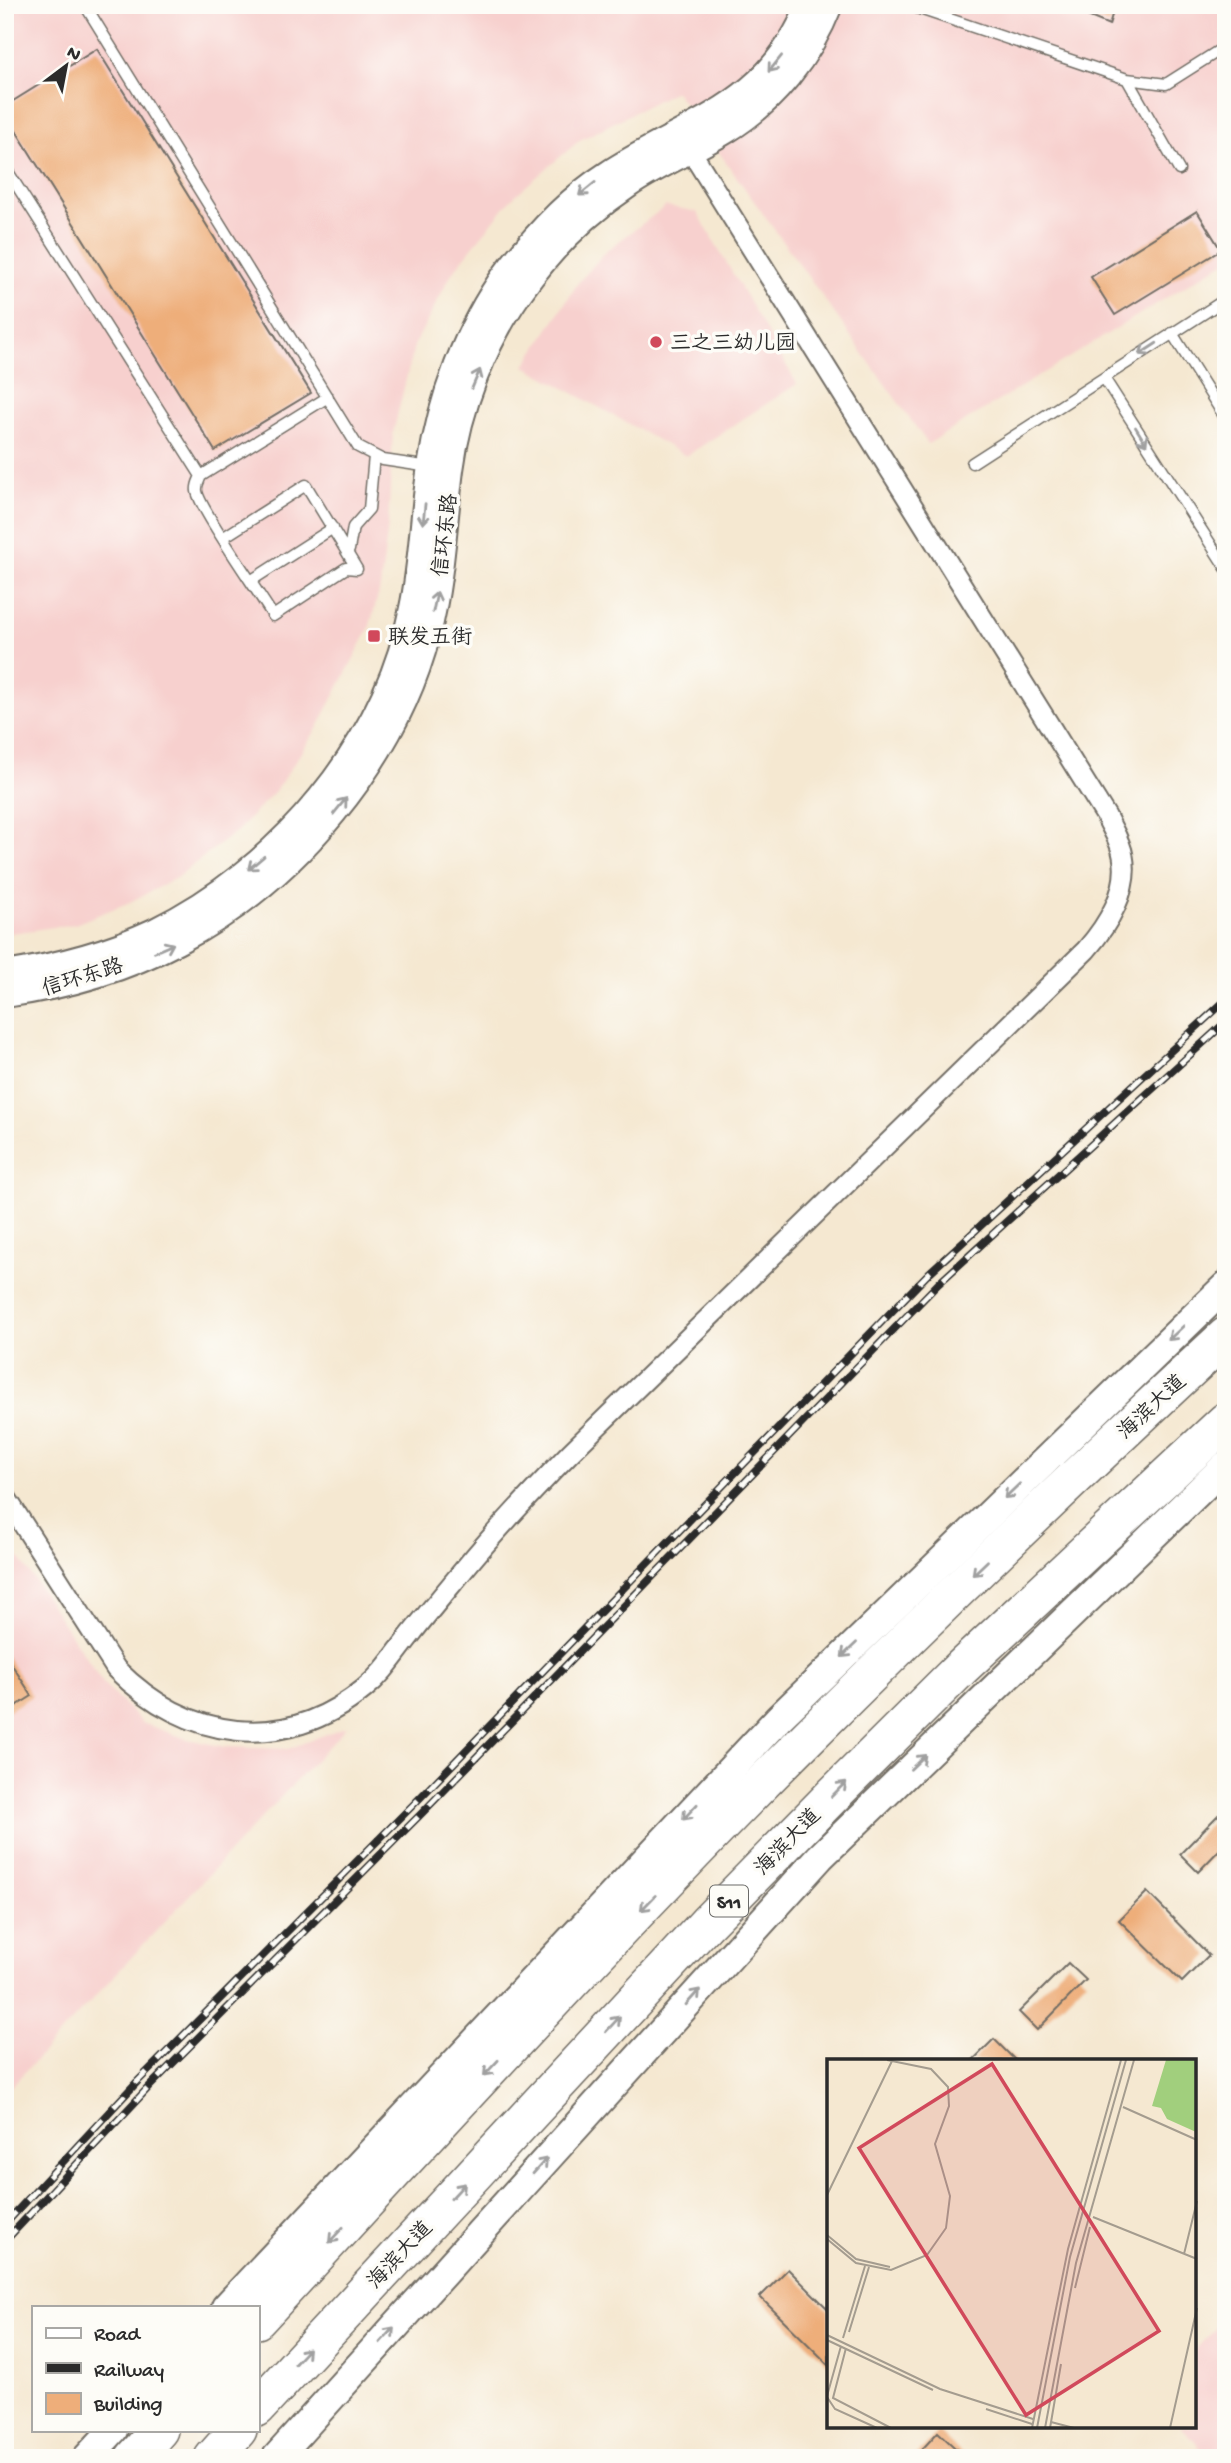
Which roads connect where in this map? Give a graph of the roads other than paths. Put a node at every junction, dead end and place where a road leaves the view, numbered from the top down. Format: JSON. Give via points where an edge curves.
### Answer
{"nodes":[{"id":1,"x":85,"y":5,"type":"edge"},
{"id":2,"x":809,"y":5,"type":"edge"},
{"id":3,"x":830,"y":5,"type":"edge"},
{"id":4,"x":908,"y":5,"type":"edge"},
{"id":5,"x":1226,"y":47,"type":"edge"},
{"id":6,"x":1127,"y":79,"type":"junction"},
{"id":7,"x":685,"y":142,"type":"junction"},
{"id":8,"x":5,"y":167,"type":"edge"},
{"id":9,"x":1179,"y":170,"type":"dead end"},
{"id":10,"x":1226,"y":299,"type":"edge"},
{"id":11,"x":1172,"y":333,"type":"junction"},
{"id":12,"x":1104,"y":378,"type":"junction"},
{"id":13,"x":328,"y":397,"type":"junction"},
{"id":14,"x":1226,"y":419,"type":"edge"},
{"id":15,"x":374,"y":456,"type":"junction"},
{"id":16,"x":972,"y":463,"type":"dead end"},
{"id":17,"x":440,"y":468,"type":"junction"},
{"id":18,"x":201,"y":476,"type":"junction"},
{"id":19,"x":333,"y":528,"type":"junction"},
{"id":20,"x":224,"y":537,"type":"junction"},
{"id":21,"x":349,"y":550,"type":"junction"},
{"id":22,"x":1226,"y":568,"type":"edge"},
{"id":23,"x":252,"y":580,"type":"junction"},
{"id":24,"x":5,"y":974,"type":"edge"},
{"id":25,"x":5,"y":995,"type":"edge"},
{"id":26,"x":1226,"y":1286,"type":"edge"},
{"id":27,"x":1226,"y":1336,"type":"edge"},
{"id":28,"x":1226,"y":1420,"type":"edge"},
{"id":29,"x":1226,"y":1465,"type":"edge"},
{"id":30,"x":5,"y":1496,"type":"edge"},
{"id":31,"x":227,"y":2306,"type":"edge"},
{"id":32,"x":259,"y":2317,"type":"edge"},
{"id":33,"x":259,"y":2406,"type":"edge"},
{"id":34,"x":111,"y":2432,"type":"edge"},
{"id":35,"x":157,"y":2432,"type":"edge"},
{"id":36,"x":236,"y":2432,"type":"edge"},
{"id":37,"x":87,"y":2458,"type":"edge"},
{"id":38,"x":134,"y":2458,"type":"edge"},
{"id":39,"x":214,"y":2458,"type":"edge"},
{"id":40,"x":275,"y":2458,"type":"edge"}],
"edges":[{"from":1,"to":13,"type":"lane"},
{"from":2,"to":7,"type":"street","name":"信环东路","one_way":true,"via":[[793,40],[760,81]]},
{"from":3,"to":7,"type":"street","name":"信环东路","via":[[807,51],[768,99],[729,130]]},
{"from":4,"to":6,"type":"lane"},
{"from":5,"to":6,"type":"lane","via":[[1167,84]]},
{"from":6,"to":9,"type":"lane"},
{"from":7,"to":17,"type":"street","name":"信环东路","via":[[603,204],[556,247],[520,292],[489,348]]},
{"from":7,"to":30,"type":"street","via":[[1106,816],[1124,857],[1124,876],[1112,913],[1086,950],[509,1517],[389,1665],[365,1689],[318,1719],[256,1731],[208,1725],[165,1710],[116,1669]]},
{"from":8,"to":18,"type":"lane"},
{"from":10,"to":11,"type":"lane"},
{"from":11,"to":12,"type":"lane","one_way":true},
{"from":11,"to":14,"type":"lane"},
{"from":12,"to":16,"type":"lane"},
{"from":12,"to":22,"type":"lane","one_way":true},
{"from":13,"to":15,"type":"lane","via":[[358,447]]},
{"from":13,"to":18,"type":"lane"},
{"from":15,"to":17,"type":"lane"},
{"from":15,"to":21,"type":"lane","via":[[369,509],[354,527]]},
{"from":17,"to":24,"type":"street","name":"信环东路","one_way":true,"via":[[412,610],[386,690],[363,733],[312,805],[272,850],[178,918],[91,956]]},
{"from":25,"to":17,"type":"street","name":"信环东路","one_way":true,"via":[[87,977],[176,943],[246,896],[299,850],[341,804],[375,754],[418,665],[442,564]]},
{"from":18,"to":20,"type":"lane","via":[[197,494]]},
{"from":19,"to":20,"type":"lane","via":[[306,485]]},
{"from":19,"to":21,"type":"lane"},
{"from":19,"to":23,"type":"lane"},
{"from":20,"to":23,"type":"lane"},
{"from":21,"to":23,"type":"lane","via":[[357,569],[346,568],[273,615]]},
{"from":26,"to":31,"type":"main road","one_way":true,"via":[[779,1718]]},
{"from":27,"to":32,"type":"highway","name":"海滨大道","one_way":true,"via":[[794,1751]]},
{"from":33,"to":28,"type":"highway","name":"海滨大道","number":"S11","one_way":true,"via":[[707,1923],[960,1669]]},
{"from":40,"to":29,"type":"main road","one_way":true,"via":[[820,1857]]},
{"from":34,"to":37,"type":"main road"},
{"from":35,"to":38,"type":"highway"},
{"from":36,"to":39,"type":"highway"}]}
